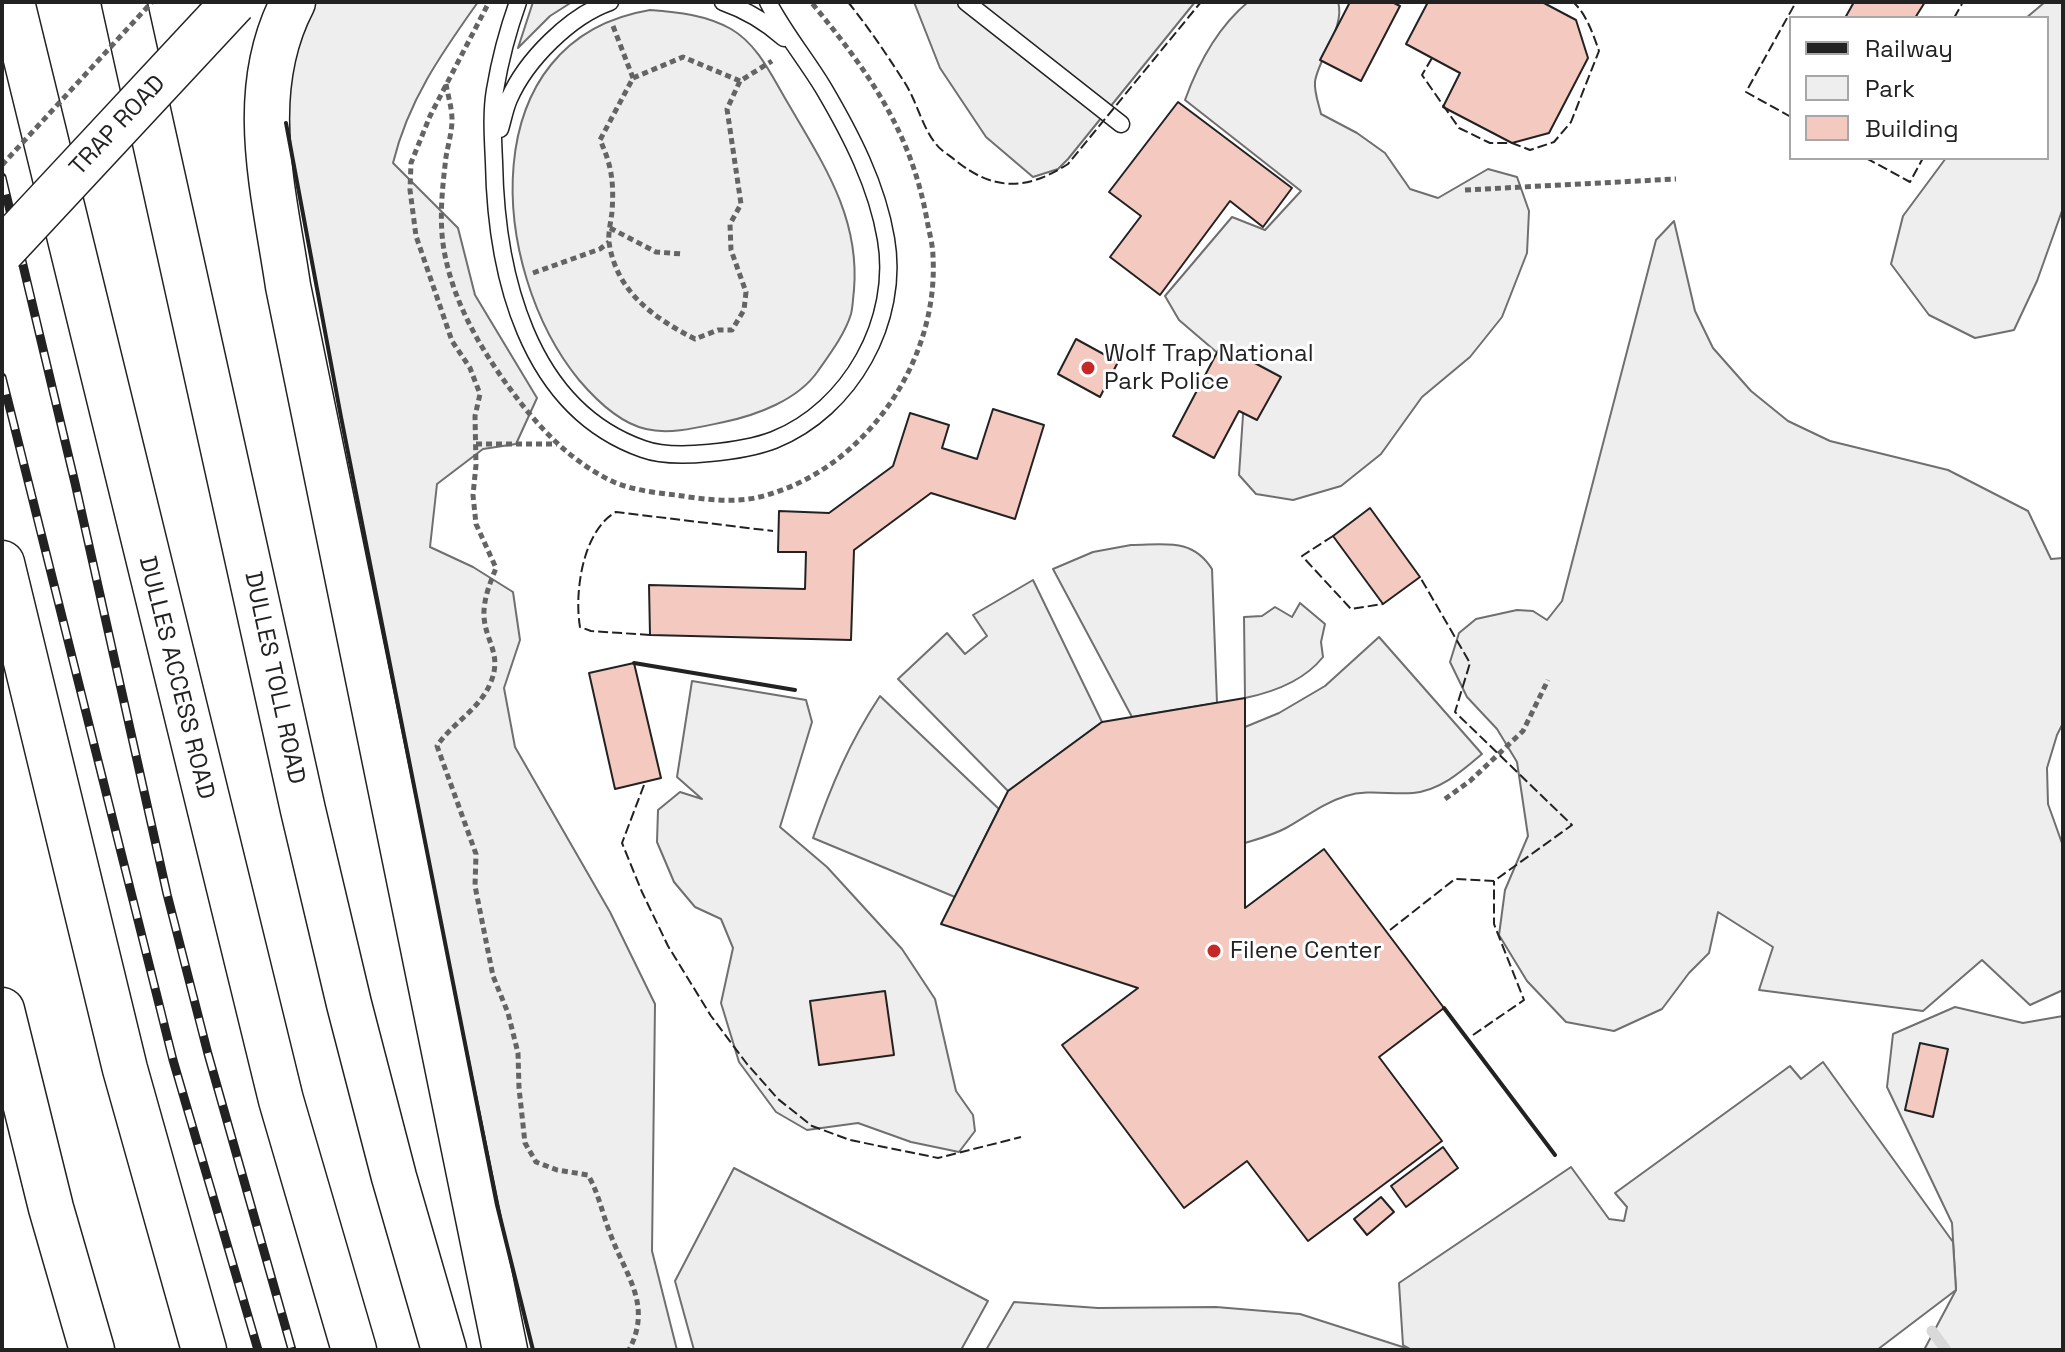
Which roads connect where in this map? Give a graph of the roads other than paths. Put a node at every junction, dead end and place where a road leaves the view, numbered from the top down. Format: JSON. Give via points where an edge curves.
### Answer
{"nodes":[{"id":1,"x":12,"y":2,"type":"edge"},
{"id":2,"x":124,"y":2,"type":"edge"},
{"id":3,"x":234,"y":2,"type":"edge"},
{"id":4,"x":293,"y":2,"type":"edge"},
{"id":5,"x":518,"y":2,"type":"edge"},
{"id":6,"x":723,"y":2,"type":"edge"},
{"id":7,"x":768,"y":2,"type":"edge"},
{"id":8,"x":966,"y":2,"type":"edge"},
{"id":9,"x":607,"y":3,"type":"edge"},
{"id":10,"x":800,"y":53,"type":"junction"},
{"id":11,"x":1121,"y":124,"type":"dead end"},
{"id":12,"x":494,"y":149,"type":"junction"},
{"id":13,"x":2,"y":251,"type":"edge"},
{"id":14,"x":2,"y":563,"type":"edge"},
{"id":15,"x":2,"y":1010,"type":"edge"},
{"id":16,"x":92,"y":1350,"type":"edge"},
{"id":17,"x":204,"y":1350,"type":"edge"},
{"id":18,"x":354,"y":1350,"type":"edge"},
{"id":19,"x":444,"y":1350,"type":"edge"},
{"id":20,"x":505,"y":1350,"type":"edge"}],
"edges":[{"from":1,"to":18,"type":"main road","name":"DULLES ACCESS ROAD","via":[[281,1100]]},
{"from":2,"to":19,"type":"main road","name":"DULLES TOLL ROAD","via":[[342,974]]},
{"from":3,"to":13,"type":"main road","name":"TRAP ROAD","bridge":true},
{"from":4,"to":20,"type":"main road","via":[[267,81],[265,132],[288,286]]},
{"from":5,"to":12,"type":"lane","via":[[494,92]]},
{"from":6,"to":10,"type":"lane","via":[[770,26]]},
{"from":7,"to":10,"type":"lane"},
{"from":8,"to":11,"type":"lane"},
{"from":9,"to":12,"type":"lane","via":[[570,23],[537,56],[509,98]]},
{"from":10,"to":12,"type":"lane","via":[[836,111],[871,184],[886,239],[888,280],[882,320],[867,355],[839,394],[810,420],[738,451],[692,455],[645,450],[594,423],[565,397],[522,325],[508,283],[495,207]]},
{"from":14,"to":17,"type":"main road","via":[[125,1069]]},
{"from":15,"to":16,"type":"main road"}]}
